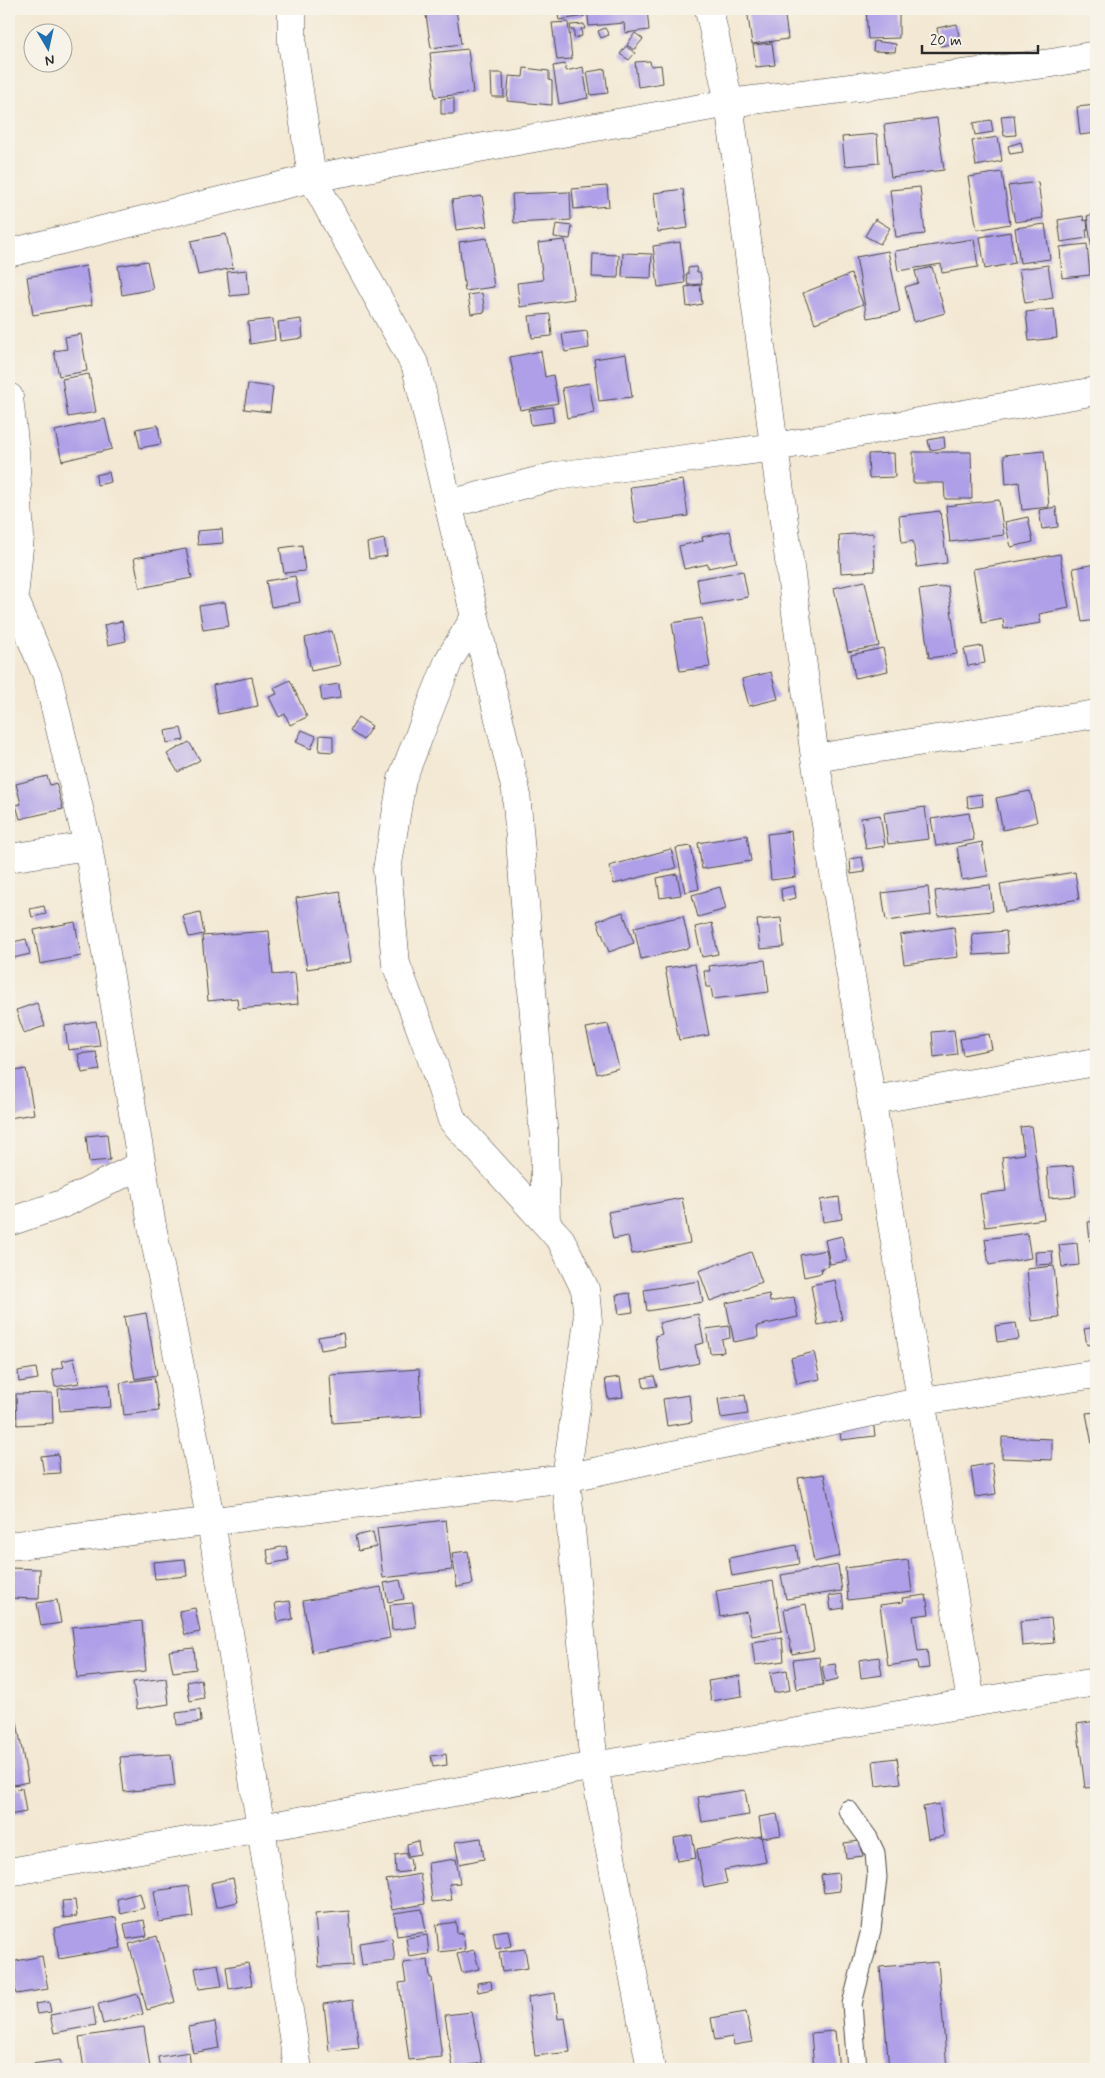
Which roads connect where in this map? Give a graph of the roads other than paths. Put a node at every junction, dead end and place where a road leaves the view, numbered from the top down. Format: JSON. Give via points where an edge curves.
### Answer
{"nodes":[{"id":1,"x":292,"y":9,"type":"edge"},
{"id":2,"x":709,"y":9,"type":"edge"},
{"id":3,"x":1096,"y":55,"type":"edge"},
{"id":4,"x":729,"y":103,"type":"junction"},
{"id":5,"x":312,"y":178,"type":"junction"},
{"id":6,"x":9,"y":253,"type":"edge"},
{"id":7,"x":1096,"y":391,"type":"edge"},
{"id":8,"x":9,"y":398,"type":"edge"},
{"id":9,"x":774,"y":447,"type":"junction"},
{"id":10,"x":448,"y":504,"type":"junction"},
{"id":11,"x":12,"y":597,"type":"edge"},
{"id":12,"x":475,"y":617,"type":"junction"},
{"id":13,"x":1096,"y":714,"type":"edge"},
{"id":14,"x":815,"y":758,"type":"junction"},
{"id":15,"x":88,"y":846,"type":"junction"},
{"id":16,"x":9,"y":858,"type":"edge"},
{"id":17,"x":1096,"y":1062,"type":"edge"},
{"id":18,"x":873,"y":1100,"type":"junction"},
{"id":19,"x":141,"y":1165,"type":"junction"},
{"id":20,"x":9,"y":1222,"type":"edge"},
{"id":21,"x":546,"y":1223,"type":"junction"},
{"id":22,"x":1096,"y":1374,"type":"edge"},
{"id":23,"x":923,"y":1401,"type":"junction"},
{"id":24,"x":566,"y":1478,"type":"junction"},
{"id":25,"x":211,"y":1522,"type":"junction"},
{"id":26,"x":9,"y":1546,"type":"edge"},
{"id":27,"x":1096,"y":1682,"type":"edge"},
{"id":28,"x":971,"y":1702,"type":"junction"},
{"id":29,"x":594,"y":1766,"type":"junction"},
{"id":30,"x":848,"y":1810,"type":"dead end"},
{"id":31,"x":261,"y":1828,"type":"junction"},
{"id":32,"x":9,"y":1872,"type":"edge"},
{"id":33,"x":298,"y":2069,"type":"edge"},
{"id":34,"x":652,"y":2069,"type":"edge"},
{"id":35,"x":857,"y":2069,"type":"edge"}],
"edges":[{"from":1,"to":5,"type":"street","via":[[292,43]]},
{"from":2,"to":4,"type":"street"},
{"from":3,"to":4,"type":"street"},
{"from":4,"to":5,"type":"street"},
{"from":4,"to":9,"type":"street"},
{"from":5,"to":6,"type":"street"},
{"from":5,"to":10,"type":"street","via":[[416,367]]},
{"from":7,"to":9,"type":"street"},
{"from":8,"to":11,"type":"street","via":[[20,537]]},
{"from":9,"to":10,"type":"street","via":[[556,476]]},
{"from":9,"to":14,"type":"street"},
{"from":10,"to":12,"type":"street"},
{"from":11,"to":15,"type":"street","via":[[48,678]]},
{"from":12,"to":21,"type":"street","via":[[516,792],[544,1139]]},
{"from":12,"to":21,"type":"street","via":[[449,660],[402,779],[386,870],[396,964],[452,1120]]},
{"from":13,"to":14,"type":"street"},
{"from":14,"to":18,"type":"street"},
{"from":15,"to":16,"type":"street"},
{"from":15,"to":19,"type":"street"},
{"from":17,"to":18,"type":"street"},
{"from":18,"to":23,"type":"street"},
{"from":19,"to":20,"type":"street","via":[[65,1203]]},
{"from":19,"to":25,"type":"street"},
{"from":21,"to":24,"type":"street","via":[[561,1240],[584,1289],[588,1321]]},
{"from":22,"to":23,"type":"street"},
{"from":23,"to":24,"type":"street"},
{"from":23,"to":28,"type":"street"},
{"from":24,"to":25,"type":"street"},
{"from":24,"to":29,"type":"street"},
{"from":25,"to":26,"type":"street"},
{"from":25,"to":31,"type":"street"},
{"from":27,"to":28,"type":"street"},
{"from":28,"to":29,"type":"street"},
{"from":29,"to":31,"type":"street"},
{"from":29,"to":34,"type":"street"},
{"from":30,"to":35,"type":"lane","via":[[875,1853],[877,1877],[870,1930],[852,2004]]},
{"from":31,"to":32,"type":"street"},
{"from":31,"to":33,"type":"street"}]}
